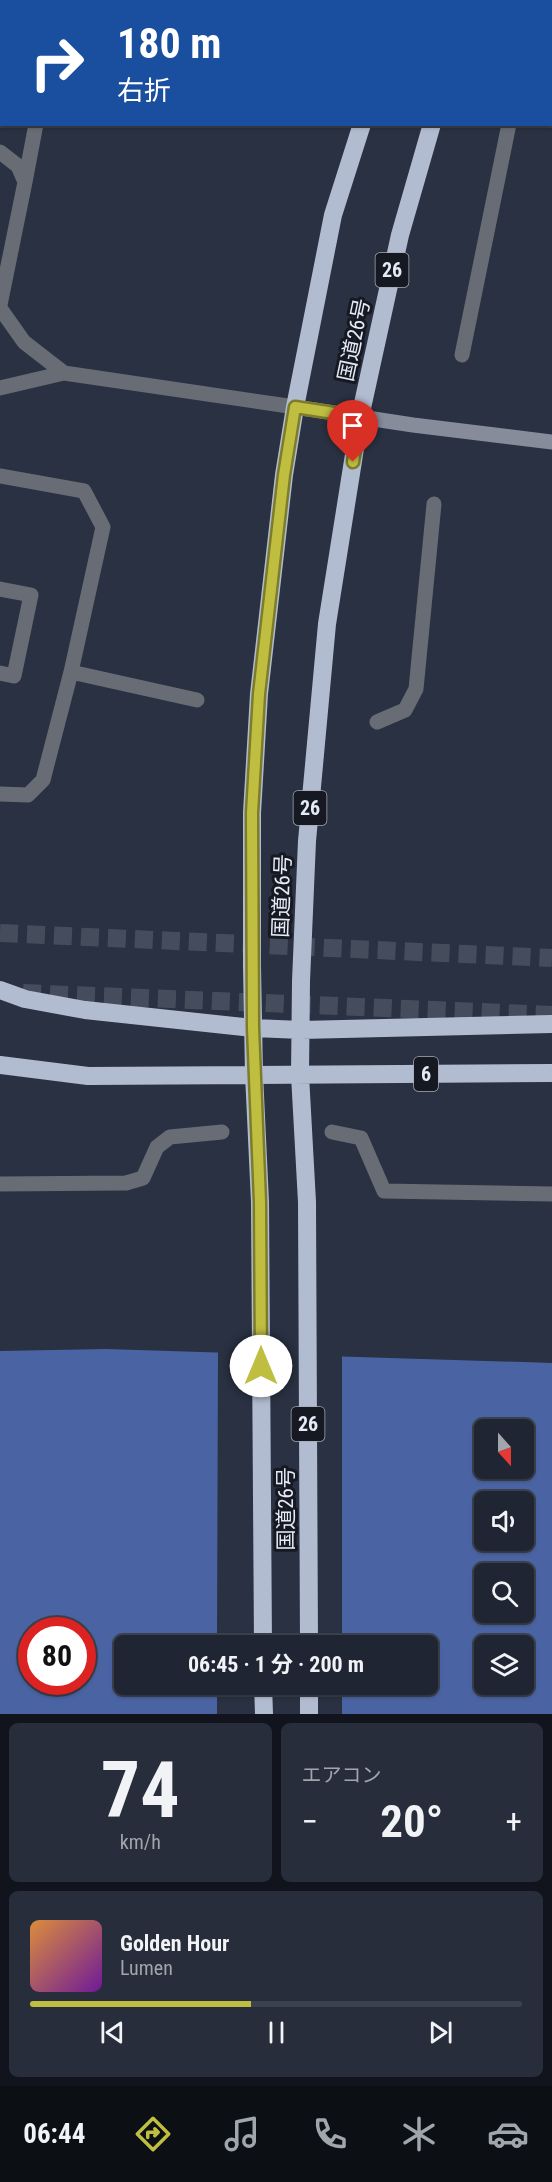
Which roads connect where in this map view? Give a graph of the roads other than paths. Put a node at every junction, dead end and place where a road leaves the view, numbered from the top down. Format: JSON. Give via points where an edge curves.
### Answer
{"nodes":[{"id":1,"x":36,"y":126,"type":"edge"},
{"id":2,"x":361,"y":126,"type":"edge"},
{"id":3,"x":431,"y":126,"type":"edge"},
{"id":4,"x":509,"y":126,"type":"edge"},
{"id":5,"x":0,"y":152,"type":"edge"},
{"id":6,"x":25,"y":182,"type":"junction"},
{"id":7,"x":0,"y":307,"type":"edge"},
{"id":8,"x":462,"y":355,"type":"dead end"},
{"id":9,"x":64,"y":373,"type":"junction"},
{"id":10,"x":0,"y":388,"type":"edge"},
{"id":11,"x":295,"y":407,"type":"junction"},
{"id":12,"x":360,"y":417,"type":"junction"},
{"id":13,"x":552,"y":442,"type":"edge"},
{"id":14,"x":0,"y":476,"type":"edge"},
{"id":15,"x":434,"y":504,"type":"dead end"},
{"id":16,"x":0,"y":589,"type":"edge"},
{"id":17,"x":71,"y":672,"type":"junction"},
{"id":18,"x":0,"y":673,"type":"edge"},
{"id":19,"x":197,"y":699,"type":"dead end"},
{"id":20,"x":377,"y":722,"type":"dead end"},
{"id":21,"x":0,"y":794,"type":"edge"},
{"id":22,"x":0,"y":990,"type":"edge"},
{"id":23,"x":552,"y":1024,"type":"edge"},
{"id":24,"x":253,"y":1028,"type":"junction"},
{"id":25,"x":301,"y":1030,"type":"junction"},
{"id":26,"x":0,"y":1065,"type":"edge"},
{"id":27,"x":552,"y":1073,"type":"edge"},
{"id":28,"x":254,"y":1074,"type":"junction"},
{"id":29,"x":300,"y":1075,"type":"junction"},
{"id":30,"x":222,"y":1132,"type":"dead end"},
{"id":31,"x":333,"y":1132,"type":"dead end"},
{"id":32,"x":0,"y":1184,"type":"edge"},
{"id":33,"x":552,"y":1194,"type":"edge"},
{"id":34,"x":263,"y":1635,"type":"edge"},
{"id":35,"x":309,"y":1635,"type":"edge"},
{"id":36,"x":263,"y":1695,"type":"edge"},
{"id":37,"x":309,"y":1695,"type":"edge"},
{"id":38,"x":264,"y":1714,"type":"edge"},
{"id":39,"x":309,"y":1714,"type":"edge"}],
"edges":[{"from":1,"to":6,"type":"street"},
{"from":2,"to":11,"type":"highway","name":"国道26号","number":"26","via":[[333,215]]},
{"from":3,"to":12,"type":"highway","name":"国道26号","number":"26","via":[[400,235]]},
{"from":4,"to":8,"type":"street"},
{"from":5,"to":6,"type":"street","via":[[18,166]]},
{"from":6,"to":7,"type":"street"},
{"from":7,"to":9,"type":"street","via":[[24,342]]},
{"from":9,"to":10,"type":"street"},
{"from":9,"to":11,"type":"street"},
{"from":11,"to":12,"type":"street"},
{"from":11,"to":24,"type":"highway","name":"国道26号","number":"26","via":[[259,694],[252,813]]},
{"from":12,"to":13,"type":"street"},
{"from":12,"to":25,"type":"highway","name":"国道26号","number":"26","via":[[327,624],[307,841]]},
{"from":14,"to":17,"type":"street","via":[[84,491],[103,527]]},
{"from":15,"to":20,"type":"street","via":[[416,689],[405,710]]},
{"from":16,"to":18,"type":"street","via":[[31,595],[14,676]]},
{"from":17,"to":19,"type":"street"},
{"from":17,"to":21,"type":"street","via":[[43,780],[28,795]]},
{"from":22,"to":24,"type":"highway","via":[[85,1010]]},
{"from":23,"to":25,"type":"highway","number":"6"},
{"from":24,"to":25,"type":"highway"},
{"from":24,"to":28,"type":"highway","name":"国道26号","number":"26"},
{"from":25,"to":29,"type":"highway","name":"国道26号","number":"26"},
{"from":26,"to":28,"type":"highway","via":[[88,1076]]},
{"from":27,"to":29,"type":"highway","number":"6"},
{"from":28,"to":29,"type":"highway"},
{"from":28,"to":34,"type":"highway","name":"国道26号","number":"26","via":[[260,1202]]},
{"from":29,"to":35,"type":"highway","name":"国道26号","number":"26","via":[[308,1202]]},
{"from":30,"to":32,"type":"street","via":[[170,1137],[157,1147],[143,1178],[126,1183]]},
{"from":31,"to":33,"type":"street","via":[[361,1138],[384,1191]]},
{"from":36,"to":38,"type":"highway"},
{"from":37,"to":39,"type":"highway"}]}
